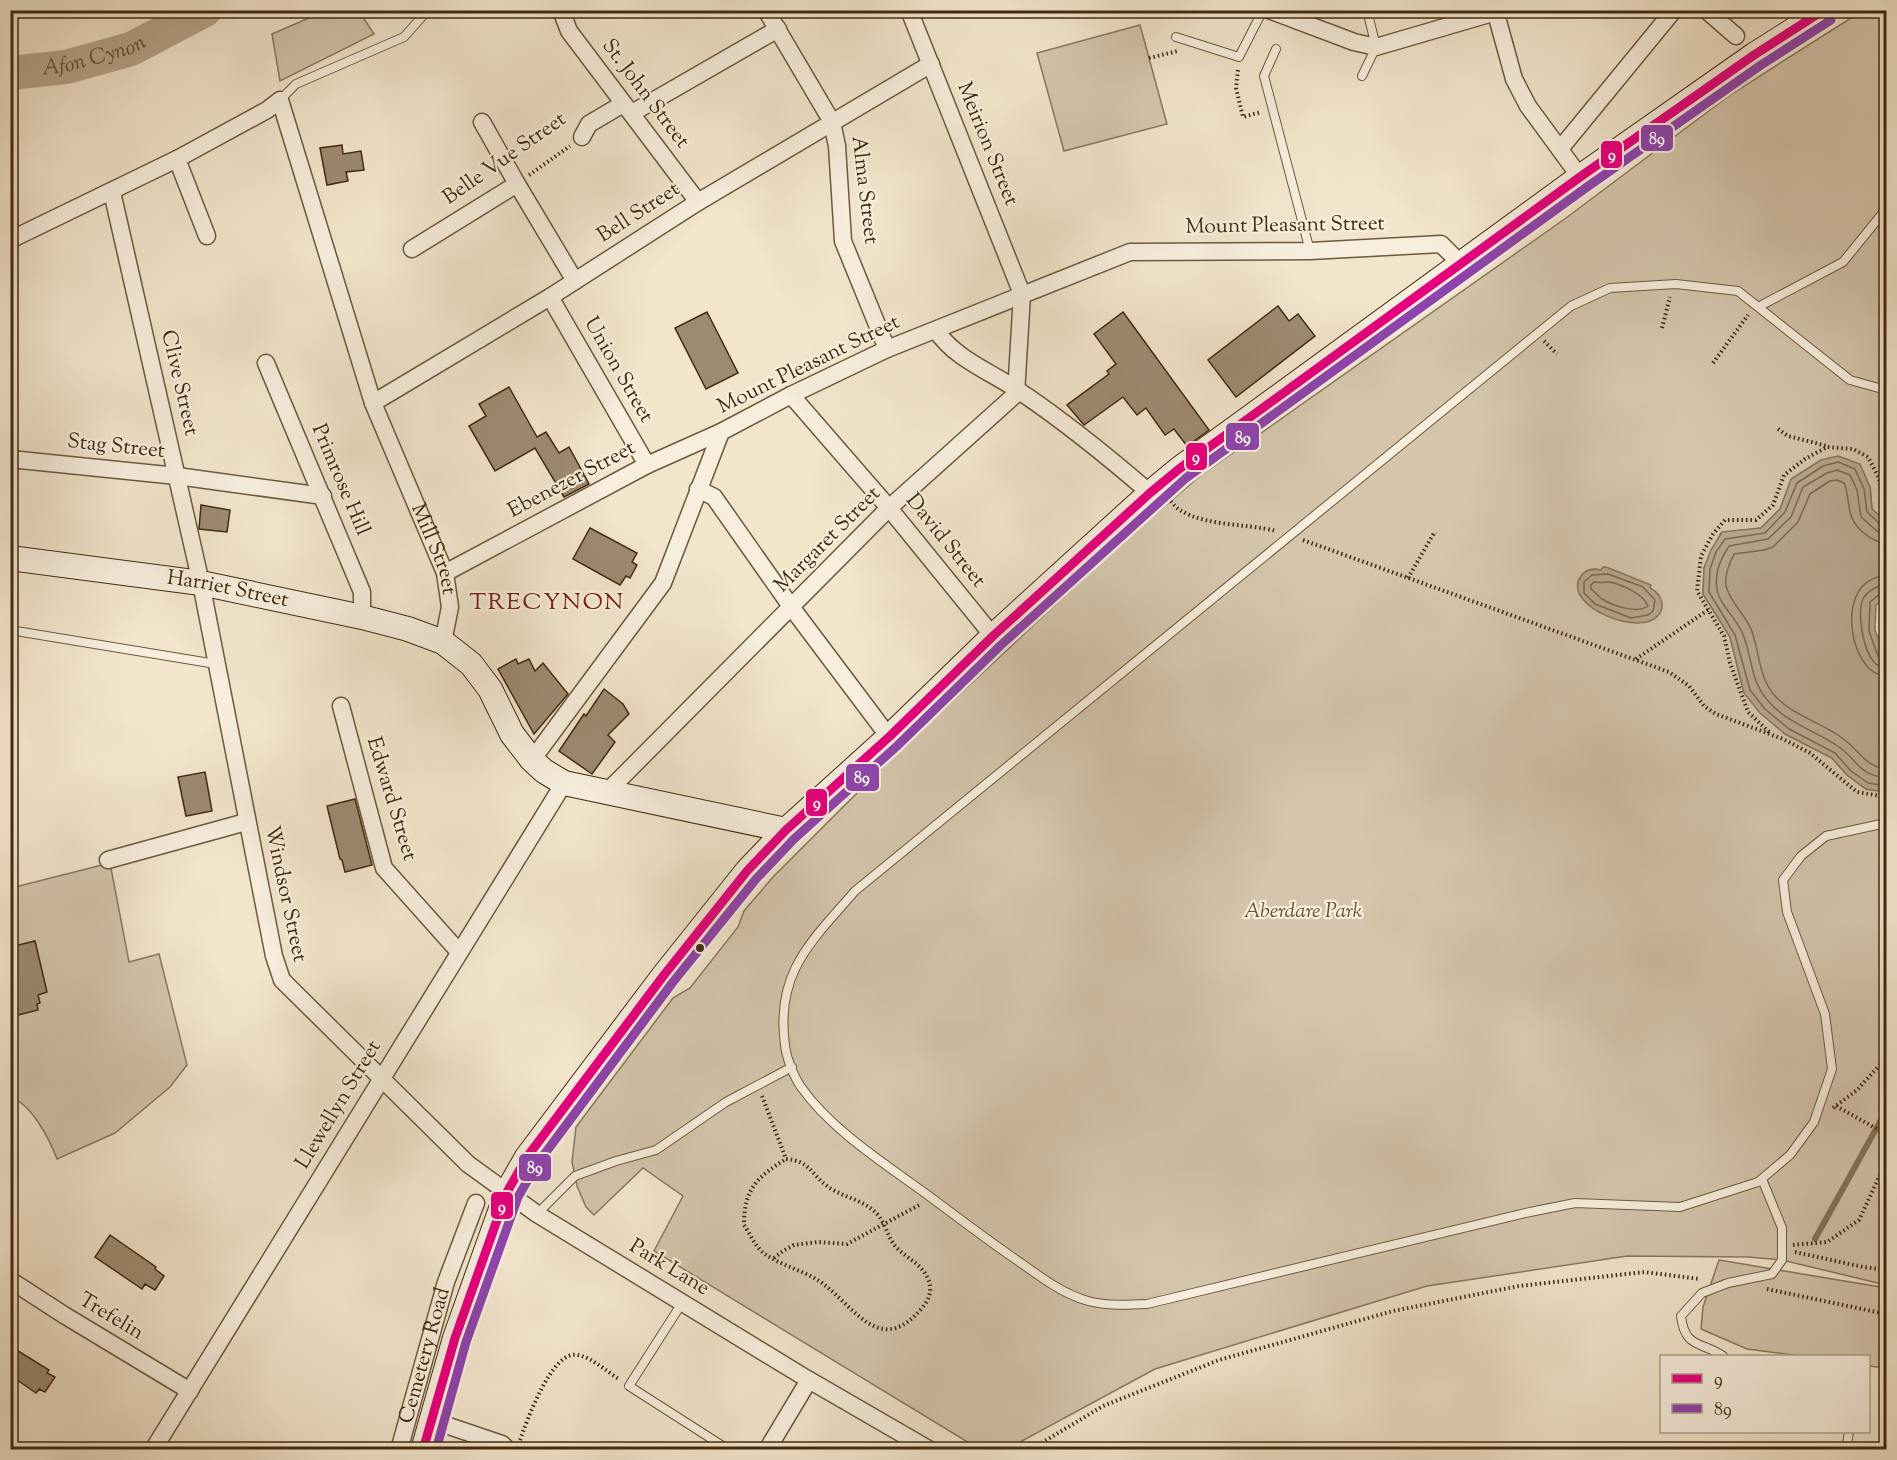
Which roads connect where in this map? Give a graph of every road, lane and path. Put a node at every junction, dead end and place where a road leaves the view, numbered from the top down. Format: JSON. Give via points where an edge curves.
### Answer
{"nodes":[{"id":1,"x":428,"y":10,"type":"edge"},
{"id":2,"x":561,"y":10,"type":"edge"},
{"id":3,"x":766,"y":10,"type":"edge"},
{"id":4,"x":909,"y":10,"type":"edge"},
{"id":5,"x":1263,"y":10,"type":"edge"},
{"id":6,"x":1269,"y":10,"type":"edge"},
{"id":7,"x":1367,"y":10,"type":"edge"},
{"id":8,"x":1674,"y":10,"type":"edge"},
{"id":9,"x":1706,"y":10,"type":"edge"},
{"id":10,"x":1825,"y":10,"type":"edge"},
{"id":11,"x":1496,"y":11,"type":"edge"},
{"id":12,"x":778,"y":29,"type":"junction"},
{"id":13,"x":1736,"y":36,"type":"dead end"},
{"id":14,"x":1176,"y":37,"type":"dead end"},
{"id":15,"x":1185,"y":40,"type":"junction"},
{"id":16,"x":1376,"y":47,"type":"junction"},
{"id":17,"x":1276,"y":49,"type":"dead end"},
{"id":18,"x":1149,"y":58,"type":"dead end"},
{"id":19,"x":931,"y":64,"type":"junction"},
{"id":20,"x":1362,"y":76,"type":"dead end"},
{"id":21,"x":280,"y":100,"type":"junction"},
{"id":22,"x":627,"y":108,"type":"junction"},
{"id":23,"x":482,"y":122,"type":"dead end"},
{"id":24,"x":832,"y":122,"type":"junction"},
{"id":25,"x":582,"y":137,"type":"joint"},
{"id":26,"x":1560,"y":149,"type":"junction"},
{"id":27,"x":177,"y":159,"type":"junction"},
{"id":28,"x":1580,"y":177,"type":"junction"},
{"id":29,"x":517,"y":184,"type":"junction"},
{"id":30,"x":112,"y":192,"type":"junction"},
{"id":31,"x":698,"y":202,"type":"junction"},
{"id":32,"x":1887,"y":209,"type":"edge"},
{"id":33,"x":207,"y":236,"type":"dead end"},
{"id":34,"x":10,"y":240,"type":"edge"},
{"id":35,"x":412,"y":249,"type":"dead end"},
{"id":36,"x":1310,"y":250,"type":"junction"},
{"id":37,"x":1462,"y":265,"type":"junction"},
{"id":38,"x":576,"y":281,"type":"junction"},
{"id":39,"x":1674,"y":284,"type":"junction"},
{"id":40,"x":1022,"y":294,"type":"junction"},
{"id":41,"x":550,"y":297,"type":"junction"},
{"id":42,"x":1757,"y":306,"type":"junction"},
{"id":43,"x":1662,"y":328,"type":"dead end"},
{"id":44,"x":936,"y":330,"type":"junction"},
{"id":45,"x":887,"y":350,"type":"junction"},
{"id":46,"x":266,"y":363,"type":"dead end"},
{"id":47,"x":1713,"y":363,"type":"dead end"},
{"id":48,"x":1016,"y":388,"type":"junction"},
{"id":49,"x":1887,"y":390,"type":"edge"},
{"id":50,"x":791,"y":395,"type":"junction"},
{"id":51,"x":373,"y":403,"type":"junction"},
{"id":52,"x":1778,"y":429,"type":"dead end"},
{"id":53,"x":721,"y":432,"type":"junction"},
{"id":54,"x":1827,"y":447,"type":"junction"},
{"id":55,"x":11,"y":456,"type":"edge"},
{"id":56,"x":647,"y":465,"type":"junction"},
{"id":57,"x":177,"y":476,"type":"junction"},
{"id":58,"x":698,"y":489,"type":"junction"},
{"id":59,"x":1154,"y":490,"type":"junction"},
{"id":60,"x":323,"y":496,"type":"junction"},
{"id":61,"x":889,"y":508,"type":"junction"},
{"id":62,"x":1887,"y":508,"type":"edge"},
{"id":63,"x":1436,"y":534,"type":"dead end"},
{"id":64,"x":1289,"y":535,"type":"junction"},
{"id":65,"x":10,"y":558,"type":"edge"},
{"id":66,"x":445,"y":573,"type":"junction"},
{"id":67,"x":1408,"y":578,"type":"junction"},
{"id":68,"x":201,"y":583,"type":"junction"},
{"id":69,"x":792,"y":608,"type":"junction"},
{"id":70,"x":1708,"y":610,"type":"junction"},
{"id":71,"x":362,"y":617,"type":"junction"},
{"id":72,"x":10,"y":630,"type":"edge"},
{"id":73,"x":993,"y":636,"type":"junction"},
{"id":74,"x":442,"y":642,"type":"junction"},
{"id":75,"x":1635,"y":660,"type":"junction"},
{"id":76,"x":216,"y":664,"type":"junction"},
{"id":77,"x":341,"y":706,"type":"dead end"},
{"id":78,"x":1772,"y":735,"type":"junction"},
{"id":79,"x":889,"y":737,"type":"junction"},
{"id":80,"x":532,"y":760,"type":"junction"},
{"id":81,"x":564,"y":783,"type":"junction"},
{"id":82,"x":606,"y":793,"type":"junction"},
{"id":83,"x":1887,"y":797,"type":"edge"},
{"id":84,"x":246,"y":822,"type":"junction"},
{"id":85,"x":1887,"y":823,"type":"edge"},
{"id":86,"x":786,"y":830,"type":"junction"},
{"id":87,"x":108,"y":860,"type":"dead end"},
{"id":88,"x":459,"y":952,"type":"junction"},
{"id":89,"x":1887,"y":1058,"type":"edge"},
{"id":90,"x":792,"y":1067,"type":"junction"},
{"id":91,"x":381,"y":1080,"type":"junction"},
{"id":92,"x":758,"y":1084,"type":"junction"},
{"id":93,"x":1836,"y":1106,"type":"junction"},
{"id":94,"x":1814,"y":1122,"type":"junction"},
{"id":95,"x":1887,"y":1134,"type":"edge"},
{"id":96,"x":786,"y":1159,"type":"junction"},
{"id":97,"x":1887,"y":1162,"type":"edge"},
{"id":98,"x":1762,"y":1179,"type":"junction"},
{"id":99,"x":507,"y":1192,"type":"junction"},
{"id":100,"x":933,"y":1199,"type":"junction"},
{"id":101,"x":476,"y":1203,"type":"dead end"},
{"id":102,"x":537,"y":1214,"type":"junction"},
{"id":103,"x":884,"y":1225,"type":"junction"},
{"id":104,"x":1782,"y":1248,"type":"junction"},
{"id":105,"x":774,"y":1258,"type":"junction"},
{"id":106,"x":454,"y":1262,"type":"junction"},
{"id":107,"x":479,"y":1268,"type":"junction"},
{"id":108,"x":1887,"y":1270,"type":"edge"},
{"id":109,"x":10,"y":1280,"type":"edge"},
{"id":110,"x":1728,"y":1283,"type":"junction"},
{"id":111,"x":682,"y":1303,"type":"junction"},
{"id":112,"x":1887,"y":1314,"type":"edge"},
{"id":113,"x":1720,"y":1355,"type":"edge"},
{"id":114,"x":809,"y":1380,"type":"junction"},
{"id":115,"x":629,"y":1386,"type":"junction"},
{"id":116,"x":190,"y":1391,"type":"junction"},
{"id":117,"x":431,"y":1420,"type":"junction"},
{"id":118,"x":1849,"y":1433,"type":"edge"},
{"id":119,"x":153,"y":1449,"type":"edge"},
{"id":120,"x":399,"y":1449,"type":"edge"},
{"id":121,"x":423,"y":1449,"type":"edge"},
{"id":122,"x":508,"y":1449,"type":"edge"},
{"id":123,"x":516,"y":1449,"type":"edge"},
{"id":124,"x":729,"y":1449,"type":"edge"},
{"id":125,"x":767,"y":1449,"type":"edge"},
{"id":126,"x":930,"y":1449,"type":"edge"},
{"id":127,"x":1030,"y":1449,"type":"edge"},
{"id":128,"x":1846,"y":1449,"type":"edge"}],
"edges":[{"from":1,"to":21,"type":"lane","via":[[404,37],[296,84]]},
{"from":2,"to":22,"type":"street","name":"St. John Street","via":[[570,31]]},
{"from":3,"to":12,"type":"street","name":"Alma Street"},
{"from":4,"to":19,"type":"street","name":"Meirion Street"},
{"from":5,"to":15,"type":"lane","via":[[1239,57]]},
{"from":6,"to":16,"type":"street"},
{"from":7,"to":16,"type":"lane"},
{"from":8,"to":26,"type":"street"},
{"from":9,"to":13,"type":"street"},
{"from":10,"to":28,"type":"main road","name":"Cemetery Road"},
{"from":11,"to":16,"type":"street"},
{"from":11,"to":26,"type":"street","via":[[1514,79],[1528,106]]},
{"from":12,"to":22,"type":"street","name":"Belle Vue Street"},
{"from":12,"to":24,"type":"street","name":"Alma Street"},
{"from":14,"to":15,"type":"lane"},
{"from":15,"to":18,"type":"path","via":[[1183,50]]},
{"from":16,"to":20,"type":"lane"},
{"from":17,"to":36,"type":"lane","via":[[1264,76]]},
{"from":19,"to":24,"type":"street","name":"Bell Street"},
{"from":19,"to":40,"type":"street","name":"Meirion Street"},
{"from":21,"to":27,"type":"street"},
{"from":21,"to":51,"type":"street","name":"Mill Street"},
{"from":22,"to":25,"type":"street","name":"Belle Vue Street","via":[[589,124]]},
{"from":22,"to":31,"type":"street","name":"St. John Street"},
{"from":23,"to":29,"type":"street"},
{"from":24,"to":31,"type":"street","name":"Bell Street"},
{"from":24,"to":45,"type":"street","name":"Alma Street","via":[[843,241]]},
{"from":25,"to":29,"type":"path","name":"Belle Vue Street"},
{"from":26,"to":28,"type":"street"},
{"from":27,"to":30,"type":"street"},
{"from":27,"to":33,"type":"street"},
{"from":28,"to":37,"type":"main road","name":"Cemetery Road"},
{"from":29,"to":35,"type":"street","name":"Belle Vue Street"},
{"from":29,"to":38,"type":"street"},
{"from":30,"to":34,"type":"street"},
{"from":30,"to":57,"type":"street","name":"Clive Street"},
{"from":31,"to":38,"type":"street","name":"Bell Street"},
{"from":32,"to":42,"type":"lane","via":[[1843,262]]},
{"from":36,"to":37,"type":"street","name":"Mount Pleasant Street","via":[[1441,244]]},
{"from":36,"to":40,"type":"street","name":"Mount Pleasant Street","via":[[1130,252]]},
{"from":37,"to":59,"type":"main road","name":"Cemetery Road"},
{"from":38,"to":41,"type":"street","name":"Bell Street"},
{"from":39,"to":42,"type":"lane","via":[[1738,291]]},
{"from":39,"to":43,"type":"path"},
{"from":39,"to":64,"type":"lane","via":[[1610,288],[1570,306]]},
{"from":40,"to":44,"type":"street","name":"Mount Pleasant Street"},
{"from":40,"to":48,"type":"street"},
{"from":41,"to":51,"type":"street","name":"Bell Street"},
{"from":41,"to":56,"type":"street","name":"Union Street"},
{"from":42,"to":47,"type":"path"},
{"from":42,"to":49,"type":"lane","via":[[1850,380]]},
{"from":44,"to":45,"type":"street","name":"Mount Pleasant Street"},
{"from":44,"to":48,"type":"street","via":[[950,347]]},
{"from":45,"to":50,"type":"street","name":"Mount Pleasant Street"},
{"from":46,"to":60,"type":"street","name":"Primrose Hill"},
{"from":48,"to":59,"type":"street"},
{"from":48,"to":61,"type":"street","name":"Margaret Street","via":[[1016,394]]},
{"from":50,"to":53,"type":"street","name":"Mount Pleasant Street"},
{"from":50,"to":61,"type":"street","name":"David Street"},
{"from":51,"to":66,"type":"street","name":"Mill Street"},
{"from":52,"to":54,"type":"path","via":[[1788,436]]},
{"from":53,"to":56,"type":"street","name":"Ebenezer Street"},
{"from":53,"to":58,"type":"street","name":"Mount Pleasant Street"},
{"from":54,"to":62,"type":"path","via":[[1854,449],[1868,457]]},
{"from":54,"to":70,"type":"path","via":[[1784,476],[1773,505],[1756,520],[1725,520],[1713,534],[1701,556],[1697,591]]},
{"from":55,"to":57,"type":"street","name":"Stag Street"},
{"from":56,"to":66,"type":"street","name":"Ebenezer Street"},
{"from":57,"to":60,"type":"street","name":"Stag Street"},
{"from":57,"to":68,"type":"street","name":"Clive Street"},
{"from":58,"to":69,"type":"street","via":[[714,497]]},
{"from":58,"to":80,"type":"street","name":"Mount Pleasant Street","via":[[663,583]]},
{"from":59,"to":64,"type":"path","via":[[1192,516]]},
{"from":59,"to":73,"type":"main road","name":"Cemetery Road"},
{"from":60,"to":71,"type":"street","name":"Primrose Hill","via":[[362,592]]},
{"from":61,"to":69,"type":"street","name":"Margaret Street"},
{"from":61,"to":73,"type":"street","name":"David Street"},
{"from":63,"to":67,"type":"path"},
{"from":64,"to":67,"type":"path"},
{"from":64,"to":90,"type":"lane","via":[[855,891],[806,948],[789,980],[783,1014],[785,1048]]},
{"from":65,"to":68,"type":"main road","name":"Harriet Street"},
{"from":66,"to":74,"type":"street","name":"Mill Street","via":[[450,607]]},
{"from":67,"to":75,"type":"path"},
{"from":68,"to":71,"type":"main road","name":"Harriet Street"},
{"from":68,"to":76,"type":"street","name":"Windsor Street"},
{"from":69,"to":79,"type":"street"},
{"from":69,"to":82,"type":"street","name":"Margaret Street"},
{"from":70,"to":75,"type":"path"},
{"from":70,"to":78,"type":"path","via":[[1724,636],[1748,712]]},
{"from":71,"to":74,"type":"main road","name":"Harriet Street"},
{"from":72,"to":76,"type":"lane"},
{"from":73,"to":79,"type":"main road","name":"Cemetery Road"},
{"from":74,"to":80,"type":"main road","via":[[471,664]]},
{"from":75,"to":78,"type":"path","via":[[1669,672],[1716,714]]},
{"from":76,"to":84,"type":"street","name":"Windsor Street"},
{"from":77,"to":88,"type":"street","name":"Edward Street","via":[[384,868]]},
{"from":78,"to":83,"type":"path","via":[[1810,753],[1857,792]]},
{"from":79,"to":86,"type":"main road","name":"Cemetery Road"},
{"from":80,"to":81,"type":"main road"},
{"from":81,"to":82,"type":"main road"},
{"from":81,"to":88,"type":"street","name":"Llewellyn Street"},
{"from":82,"to":86,"type":"main road"},
{"from":84,"to":87,"type":"street"},
{"from":84,"to":91,"type":"street","name":"Windsor Street","via":[[282,980]]},
{"from":85,"to":94,"type":"lane","via":[[1826,836],[1801,856],[1783,880],[1787,912],[1826,1014],[1832,1069]]},
{"from":86,"to":99,"type":"main road","name":"Cemetery Road","via":[[747,871],[664,975],[527,1157]]},
{"from":88,"to":91,"type":"street","name":"Llewellyn Street"},
{"from":89,"to":93,"type":"path"},
{"from":90,"to":92,"type":"lane"},
{"from":90,"to":100,"type":"lane","via":[[800,1086],[822,1111]]},
{"from":91,"to":99,"type":"street","name":"Windsor Street","via":[[468,1164]]},
{"from":91,"to":116,"type":"street","name":"Llewellyn Street"},
{"from":92,"to":96,"type":"path"},
{"from":92,"to":102,"type":"lane","via":[[656,1150],[575,1176]]},
{"from":93,"to":94,"type":"path"},
{"from":93,"to":95,"type":"path"},
{"from":94,"to":98,"type":"lane","via":[[1790,1155]]},
{"from":96,"to":103,"type":"path","via":[[802,1163],[825,1185],[865,1204]]},
{"from":96,"to":105,"type":"path","via":[[756,1181],[744,1211],[744,1225],[764,1254]]},
{"from":97,"to":104,"type":"path","via":[[1859,1220],[1827,1242]]},
{"from":98,"to":100,"type":"lane","via":[[1680,1207],[1575,1203],[1131,1305],[1089,1301],[1055,1287]]},
{"from":98,"to":104,"type":"lane","via":[[1782,1228]]},
{"from":99,"to":102,"type":"street","name":"Park Lane"},
{"from":99,"to":107,"type":"main road","name":"Cemetery Road"},
{"from":100,"to":103,"type":"path"},
{"from":101,"to":106,"type":"street","name":"Cemetery Road"},
{"from":102,"to":111,"type":"street","name":"Park Lane"},
{"from":103,"to":105,"type":"path","via":[[847,1244],[794,1245]]},
{"from":103,"to":105,"type":"path","via":[[896,1248],[922,1270],[930,1286],[930,1298],[898,1327],[884,1330],[870,1326],[819,1280]]},
{"from":104,"to":108,"type":"path"},
{"from":104,"to":110,"type":"lane","via":[[1782,1260],[1772,1274]]},
{"from":106,"to":107,"type":"street","name":"Cemetery Road"},
{"from":106,"to":120,"type":"street","name":"Cemetery Road"},
{"from":107,"to":117,"type":"main road","name":"Cemetery Road"},
{"from":109,"to":116,"type":"street","name":"Trefelin"},
{"from":110,"to":112,"type":"path"},
{"from":110,"to":113,"type":"lane","via":[[1702,1293],[1681,1316],[1683,1331],[1696,1344]]},
{"from":110,"to":127,"type":"path","via":[[1644,1272],[1519,1286],[1393,1311],[1209,1364],[1103,1406]]},
{"from":111,"to":114,"type":"street","name":"Park Lane"},
{"from":111,"to":115,"type":"lane"},
{"from":114,"to":125,"type":"street"},
{"from":114,"to":126,"type":"street","name":"Park Lane"},
{"from":115,"to":123,"type":"path","via":[[586,1358],[567,1356],[535,1402]]},
{"from":115,"to":124,"type":"lane"},
{"from":116,"to":119,"type":"street","name":"Llewellyn Street"},
{"from":117,"to":121,"type":"main road","name":"Cemetery Road"},
{"from":117,"to":122,"type":"street"},
{"from":118,"to":128,"type":"lane"}]}
